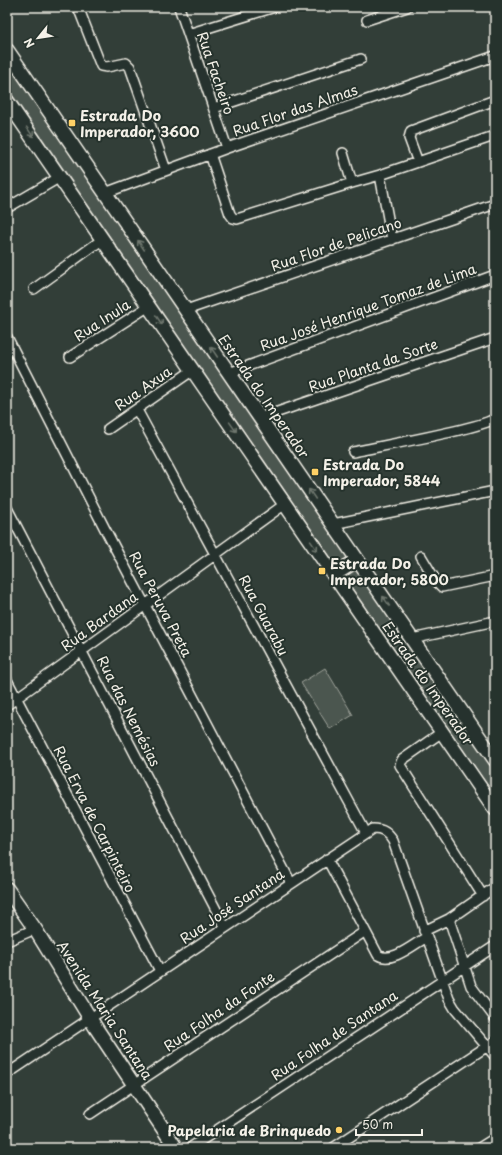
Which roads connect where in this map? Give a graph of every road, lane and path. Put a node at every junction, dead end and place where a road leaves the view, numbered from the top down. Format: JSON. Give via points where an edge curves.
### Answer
{"nodes":[{"id":1,"x":78,"y":7,"type":"edge"},
{"id":2,"x":179,"y":7,"type":"edge"},
{"id":3,"x":275,"y":7,"type":"edge"},
{"id":4,"x":407,"y":7,"type":"edge"},
{"id":5,"x":367,"y":20,"type":"dead end"},
{"id":6,"x":188,"y":34,"type":"junction"},
{"id":7,"x":7,"y":50,"type":"edge"},
{"id":8,"x":495,"y":56,"type":"edge"},
{"id":9,"x":361,"y":59,"type":"dead end"},
{"id":10,"x":495,"y":100,"type":"edge"},
{"id":11,"x":7,"y":101,"type":"edge"},
{"id":12,"x":214,"y":108,"type":"junction"},
{"id":13,"x":491,"y":137,"type":"dead end"},
{"id":14,"x":227,"y":148,"type":"junction"},
{"id":15,"x":343,"y":153,"type":"dead end"},
{"id":16,"x":210,"y":154,"type":"junction"},
{"id":17,"x":416,"y":158,"type":"dead end"},
{"id":18,"x":166,"y":170,"type":"junction"},
{"id":19,"x":380,"y":175,"type":"junction"},
{"id":20,"x":60,"y":177,"type":"junction"},
{"id":21,"x":352,"y":183,"type":"junction"},
{"id":22,"x":105,"y":193,"type":"junction"},
{"id":23,"x":495,"y":204,"type":"edge"},
{"id":24,"x":7,"y":208,"type":"edge"},
{"id":25,"x":103,"y":239,"type":"junction"},
{"id":26,"x":392,"y":240,"type":"junction"},
{"id":27,"x":495,"y":275,"type":"edge"},
{"id":28,"x":34,"y":290,"type":"dead end"},
{"id":29,"x":149,"y":306,"type":"junction"},
{"id":30,"x":186,"y":310,"type":"junction"},
{"id":31,"x":7,"y":337,"type":"edge"},
{"id":32,"x":495,"y":338,"type":"edge"},
{"id":33,"x":70,"y":358,"type":"dead end"},
{"id":34,"x":193,"y":370,"type":"junction"},
{"id":35,"x":229,"y":373,"type":"junction"},
{"id":36,"x":137,"y":410,"type":"junction"},
{"id":37,"x":260,"y":418,"type":"junction"},
{"id":38,"x":495,"y":418,"type":"edge"},
{"id":39,"x":108,"y":429,"type":"dead end"},
{"id":40,"x":354,"y":452,"type":"dead end"},
{"id":41,"x":495,"y":491,"type":"edge"},
{"id":42,"x":285,"y":504,"type":"junction"},
{"id":43,"x":7,"y":508,"type":"edge"},
{"id":44,"x":333,"y":524,"type":"junction"},
{"id":45,"x":216,"y":554,"type":"junction"},
{"id":46,"x":421,"y":556,"type":"dead end"},
{"id":47,"x":357,"y":560,"type":"junction"},
{"id":48,"x":334,"y":575,"type":"junction"},
{"id":49,"x":495,"y":576,"type":"edge"},
{"id":50,"x":145,"y":605,"type":"junction"},
{"id":51,"x":495,"y":621,"type":"edge"},
{"id":52,"x":412,"y":639,"type":"junction"},
{"id":53,"x":83,"y":651,"type":"junction"},
{"id":54,"x":7,"y":680,"type":"edge"},
{"id":55,"x":17,"y":698,"type":"junction"},
{"id":56,"x":7,"y":705,"type":"edge"},
{"id":57,"x":442,"y":732,"type":"junction"},
{"id":58,"x":495,"y":760,"type":"edge"},
{"id":59,"x":495,"y":809,"type":"edge"},
{"id":60,"x":366,"y":833,"type":"junction"},
{"id":61,"x":327,"y":859,"type":"junction"},
{"id":62,"x":291,"y":882,"type":"junction"},
{"id":63,"x":495,"y":887,"type":"edge"},
{"id":64,"x":7,"y":889,"type":"edge"},
{"id":65,"x":483,"y":896,"type":"junction"},
{"id":66,"x":449,"y":919,"type":"junction"},
{"id":67,"x":225,"y":927,"type":"junction"},
{"id":68,"x":35,"y":929,"type":"junction"},
{"id":69,"x":364,"y":932,"type":"junction"},
{"id":70,"x":426,"y":934,"type":"junction"},
{"id":71,"x":7,"y":941,"type":"edge"},
{"id":72,"x":495,"y":946,"type":"edge"},
{"id":73,"x":464,"y":966,"type":"junction"},
{"id":74,"x":160,"y":971,"type":"junction"},
{"id":75,"x":441,"y":981,"type":"junction"},
{"id":76,"x":90,"y":1018,"type":"junction"},
{"id":77,"x":495,"y":1018,"type":"edge"},
{"id":78,"x":495,"y":1041,"type":"edge"},
{"id":79,"x":487,"y":1047,"type":"junction"},
{"id":80,"x":495,"y":1056,"type":"edge"},
{"id":81,"x":7,"y":1074,"type":"edge"},
{"id":82,"x":134,"y":1085,"type":"junction"},
{"id":83,"x":90,"y":1114,"type":"dead end"},
{"id":84,"x":495,"y":1138,"type":"edge"},
{"id":85,"x":176,"y":1148,"type":"edge"},
{"id":86,"x":190,"y":1148,"type":"edge"},
{"id":87,"x":333,"y":1148,"type":"edge"},
{"id":88,"x":479,"y":1148,"type":"edge"}],
"edges":[{"from":1,"to":18,"type":"street","via":[[101,66],[107,68],[126,63],[130,67]]},
{"from":2,"to":6,"type":"street","name":"Rua Facheiro"},
{"from":3,"to":6,"type":"street"},
{"from":4,"to":5,"type":"street"},
{"from":6,"to":12,"type":"street","name":"Rua Facheiro"},
{"from":7,"to":22,"type":"main road","name":"Estrada do Imperador"},
{"from":8,"to":14,"type":"street","name":"Rua Flor das Almas"},
{"from":9,"to":12,"type":"street"},
{"from":10,"to":17,"type":"street","via":[[411,131],[409,138]]},
{"from":11,"to":20,"type":"main road","name":"Estrada do Imperador","one_way":true},
{"from":12,"to":14,"type":"street","name":"Rua Facheiro"},
{"from":13,"to":19,"type":"street"},
{"from":14,"to":16,"type":"street","name":"Rua Flor das Almas"},
{"from":15,"to":21,"type":"street"},
{"from":16,"to":18,"type":"street","name":"Rua Flor das Almas"},
{"from":16,"to":21,"type":"street","via":[[230,214],[234,219],[255,215]]},
{"from":18,"to":22,"type":"street","name":"Rua Flor das Almas"},
{"from":19,"to":21,"type":"street"},
{"from":19,"to":26,"type":"street"},
{"from":20,"to":24,"type":"street"},
{"from":20,"to":25,"type":"main road","name":"Estrada do Imperador"},
{"from":30,"to":22,"type":"main road","name":"Estrada do Imperador","one_way":true},
{"from":23,"to":26,"type":"street","name":"Rua Flor de Pelicano"},
{"from":25,"to":28,"type":"street"},
{"from":25,"to":29,"type":"main road","name":"Estrada do Imperador"},
{"from":26,"to":30,"type":"street","name":"Rua Flor de Pelicano"},
{"from":27,"to":35,"type":"street","name":"Rua José Henrique Tomaz de Lima"},
{"from":29,"to":33,"type":"street","name":"Rua Inula"},
{"from":29,"to":34,"type":"main road","name":"Estrada do Imperador","one_way":true},
{"from":35,"to":30,"type":"main road","name":"Estrada do Imperador","one_way":true},
{"from":31,"to":50,"type":"street","name":"Rua Peruva Preta"},
{"from":32,"to":37,"type":"street","name":"Rua Planta da Sorte"},
{"from":34,"to":36,"type":"street","name":"Rua Axua"},
{"from":34,"to":42,"type":"main road","name":"Estrada do Imperador","one_way":true},
{"from":35,"to":37,"type":"main road","name":"Estrada do Imperador"},
{"from":36,"to":39,"type":"street","name":"Rua Axua"},
{"from":36,"to":45,"type":"street","name":"Rua Guarabu"},
{"from":44,"to":37,"type":"main road","name":"Estrada do Imperador","one_way":true},
{"from":38,"to":40,"type":"street","via":[[470,427]]},
{"from":41,"to":44,"type":"street"},
{"from":42,"to":45,"type":"street","name":"Rua Bardana"},
{"from":42,"to":48,"type":"main road","name":"Estrada do Imperador","one_way":true},
{"from":43,"to":53,"type":"street","name":"Rua das Nemésias"},
{"from":44,"to":47,"type":"main road","name":"Estrada do Imperador"},
{"from":45,"to":50,"type":"street","name":"Rua Bardana"},
{"from":45,"to":60,"type":"street","name":"Rua Guarabu"},
{"from":46,"to":49,"type":"street","via":[[442,587]]},
{"from":47,"to":48,"type":"main road"},
{"from":52,"to":47,"type":"main road","name":"Estrada do Imperador","one_way":true},
{"from":48,"to":57,"type":"main road","name":"Estrada do Imperador"},
{"from":50,"to":53,"type":"street","name":"Rua Bardana"},
{"from":50,"to":62,"type":"street","name":"Rua Peruva Preta"},
{"from":51,"to":52,"type":"street"},
{"from":52,"to":58,"type":"main road","name":"Estrada do Imperador"},
{"from":53,"to":55,"type":"street","name":"Rua Bardana"},
{"from":53,"to":67,"type":"street","name":"Rua das Nemésias"},
{"from":54,"to":55,"type":"street","name":"Rua Erva de Carpinteiro"},
{"from":55,"to":56,"type":"street","name":"Rua Bardana"},
{"from":55,"to":74,"type":"street","name":"Rua Erva de Carpinteiro"},
{"from":57,"to":59,"type":"main road","name":"Estrada do Imperador"},
{"from":57,"to":65,"type":"street","via":[[402,760],[400,765]]},
{"from":60,"to":61,"type":"street","name":"Rua José Santana"},
{"from":60,"to":70,"type":"street","name":"Rua José Santana","via":[[379,829],[389,834],[405,870]]},
{"from":61,"to":62,"type":"street","name":"Rua José Santana"},
{"from":61,"to":69,"type":"street"},
{"from":62,"to":67,"type":"street","name":"Rua José Santana"},
{"from":63,"to":65,"type":"street"},
{"from":64,"to":68,"type":"main road","name":"Avenida Maria Santana"},
{"from":65,"to":66,"type":"street"},
{"from":66,"to":70,"type":"street"},
{"from":66,"to":73,"type":"street"},
{"from":67,"to":74,"type":"street","name":"Rua José Santana"},
{"from":68,"to":71,"type":"street"},
{"from":68,"to":76,"type":"main road","name":"Avenida Maria Santana"},
{"from":69,"to":70,"type":"street","via":[[373,949],[383,958],[393,957]]},
{"from":69,"to":82,"type":"street","name":"Rua Folha da Fonte"},
{"from":70,"to":75,"type":"street","name":"Rua José Santana"},
{"from":72,"to":73,"type":"street","name":"Rua Folha de Santana"},
{"from":73,"to":75,"type":"street","name":"Rua Folha de Santana"},
{"from":73,"to":77,"type":"street","via":[[475,993]]},
{"from":74,"to":76,"type":"street","name":"Rua José Santana"},
{"from":75,"to":79,"type":"street","name":"Rua José Santana","via":[[455,1009]]},
{"from":75,"to":86,"type":"street","name":"Rua Folha de Santana"},
{"from":76,"to":81,"type":"street","name":"Rua José Santana"},
{"from":76,"to":82,"type":"main road","name":"Avenida Maria Santana"},
{"from":78,"to":79,"type":"street"},
{"from":79,"to":80,"type":"street","name":"Rua José Santana"},
{"from":79,"to":87,"type":"street"},
{"from":82,"to":83,"type":"street","name":"Rua Folha da Fonte"},
{"from":82,"to":85,"type":"main road","name":"Avenida Maria Santana"},
{"from":84,"to":88,"type":"street"}]}
